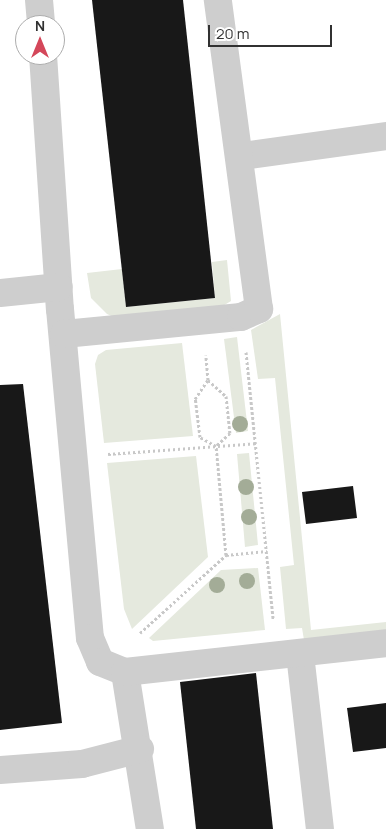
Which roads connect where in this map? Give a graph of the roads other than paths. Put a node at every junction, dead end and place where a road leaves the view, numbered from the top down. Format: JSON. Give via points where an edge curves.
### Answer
{"nodes":[{"id":1,"x":39,"y":0,"type":"edge"},
{"id":2,"x":218,"y":0,"type":"edge"},
{"id":3,"x":40,"y":15,"type":"edge"},
{"id":4,"x":44,"y":65,"type":"edge"},
{"id":5,"x":386,"y":136,"type":"edge"},
{"id":6,"x":242,"y":156,"type":"junction"},
{"id":7,"x":59,"y":286,"type":"junction"},
{"id":8,"x":0,"y":293,"type":"edge"},
{"id":9,"x":64,"y":334,"type":"junction"},
{"id":10,"x":386,"y":643,"type":"edge"},
{"id":11,"x":290,"y":654,"type":"junction"},
{"id":12,"x":134,"y":671,"type":"junction"},
{"id":13,"x":140,"y":749,"type":"junction"},
{"id":14,"x":0,"y":770,"type":"edge"},
{"id":15,"x":150,"y":829,"type":"edge"},
{"id":16,"x":320,"y":829,"type":"edge"}],
"edges":[{"from":1,"to":3,"type":"street"},
{"from":2,"to":6,"type":"street"},
{"from":4,"to":7,"type":"street"},
{"from":5,"to":6,"type":"street"},
{"from":6,"to":9,"type":"street","via":[[259,309],[242,317]]},
{"from":7,"to":8,"type":"street"},
{"from":7,"to":9,"type":"street"},
{"from":9,"to":12,"type":"street","via":[[90,638],[100,662]]},
{"from":10,"to":11,"type":"street"},
{"from":11,"to":12,"type":"street"},
{"from":11,"to":16,"type":"street"},
{"from":12,"to":13,"type":"street"},
{"from":13,"to":14,"type":"street","via":[[82,764]]},
{"from":13,"to":15,"type":"street"}]}
